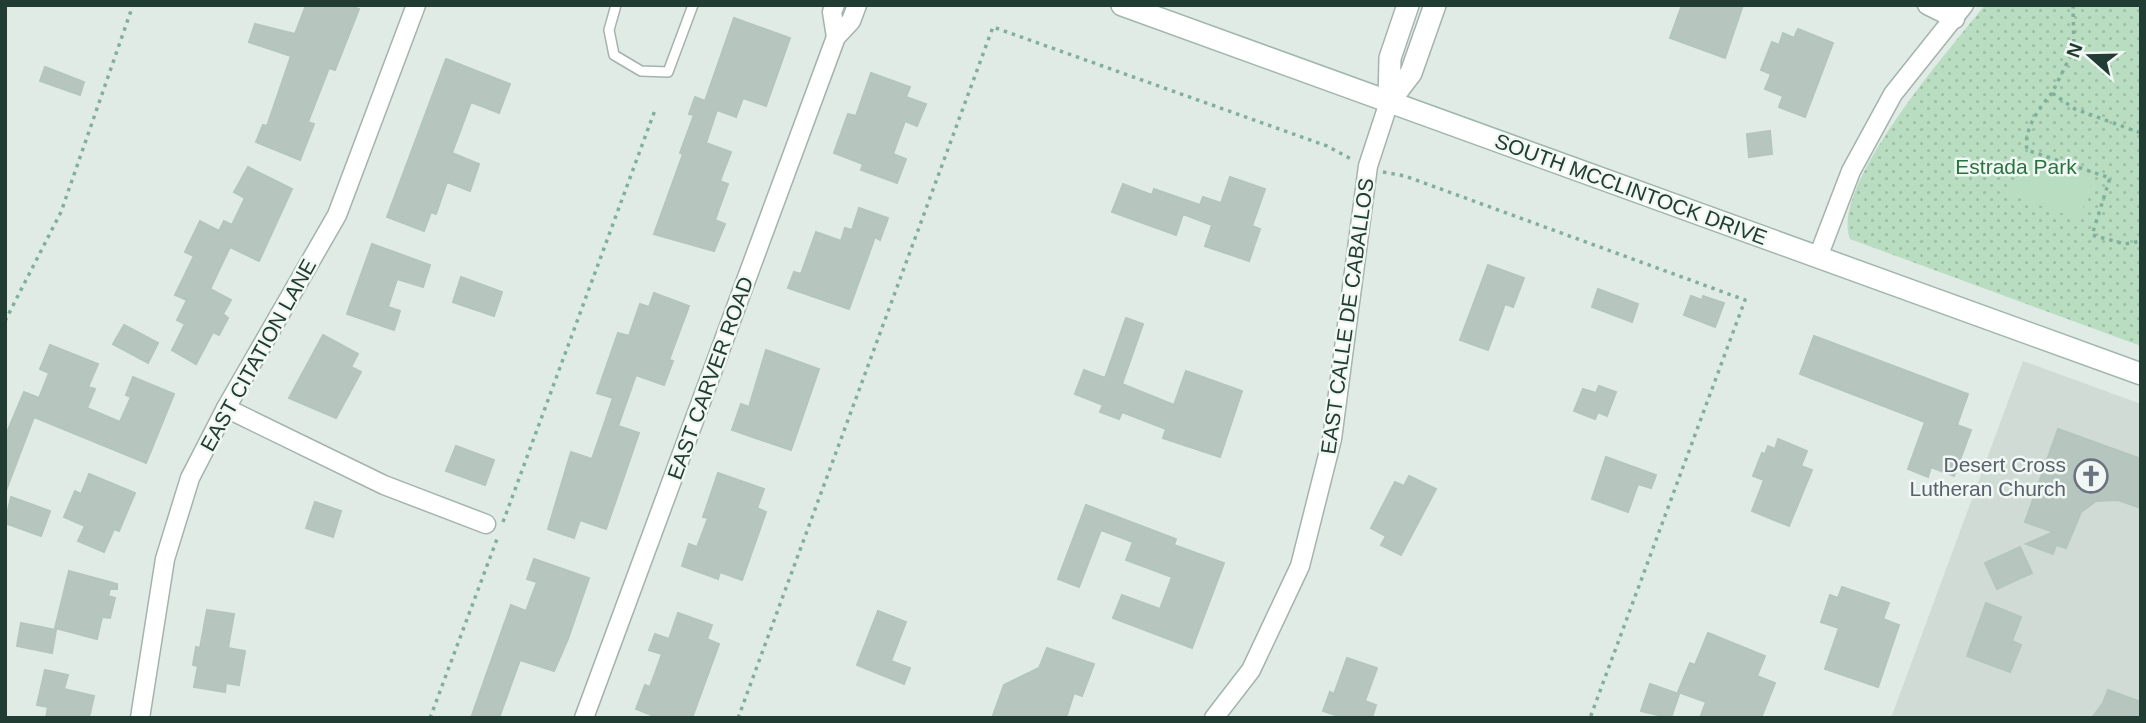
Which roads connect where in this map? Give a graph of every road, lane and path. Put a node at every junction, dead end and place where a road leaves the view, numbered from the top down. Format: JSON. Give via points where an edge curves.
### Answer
{"nodes":[{"id":1,"x":133,"y":5,"type":"edge"},
{"id":2,"x":416,"y":5,"type":"edge"},
{"id":3,"x":616,"y":5,"type":"edge"},
{"id":4,"x":692,"y":5,"type":"edge"},
{"id":5,"x":835,"y":5,"type":"edge"},
{"id":6,"x":857,"y":5,"type":"edge"},
{"id":7,"x":1122,"y":5,"type":"edge"},
{"id":8,"x":1408,"y":5,"type":"edge"},
{"id":9,"x":1435,"y":5,"type":"edge"},
{"id":10,"x":1927,"y":5,"type":"edge"},
{"id":11,"x":2073,"y":5,"type":"edge"},
{"id":12,"x":1959,"y":12,"type":"edge"},
{"id":13,"x":836,"y":37,"type":"junction"},
{"id":14,"x":2052,"y":93,"type":"junction"},
{"id":15,"x":1389,"y":102,"type":"junction"},
{"id":16,"x":655,"y":110,"type":"dead end"},
{"id":17,"x":2141,"y":133,"type":"edge"},
{"id":18,"x":1368,"y":166,"type":"junction"},
{"id":19,"x":2141,"y":241,"type":"edge"},
{"id":20,"x":1818,"y":257,"type":"junction"},
{"id":21,"x":5,"y":321,"type":"edge"},
{"id":22,"x":2141,"y":374,"type":"edge"},
{"id":23,"x":226,"y":408,"type":"junction"},
{"id":24,"x":486,"y":524,"type":"dead end"},
{"id":25,"x":140,"y":718,"type":"edge"},
{"id":26,"x":430,"y":718,"type":"edge"},
{"id":27,"x":584,"y":718,"type":"edge"},
{"id":28,"x":738,"y":718,"type":"edge"},
{"id":29,"x":1214,"y":718,"type":"edge"},
{"id":30,"x":1590,"y":718,"type":"edge"}],
"edges":[{"from":1,"to":21,"type":"path","via":[[61,212]]},
{"from":2,"to":23,"type":"street","name":"EAST CITATION LANE","via":[[337,215]]},
{"from":3,"to":4,"type":"lane","via":[[609,30],[614,55],[641,71],[668,72]]},
{"from":5,"to":13,"type":"street","name":"EAST CARVER ROAD"},
{"from":6,"to":13,"type":"street","name":"EAST CARVER ROAD","via":[[851,21]]},
{"from":7,"to":15,"type":"main road","name":"SOUTH MCCLINTOCK DRIVE"},
{"from":8,"to":15,"type":"main road","via":[[1390,58]]},
{"from":9,"to":15,"type":"main road","via":[[1411,73]]},
{"from":10,"to":12,"type":"street"},
{"from":11,"to":14,"type":"path","via":[[2074,48]]},
{"from":12,"to":20,"type":"street","via":[[1893,94],[1851,171]]},
{"from":13,"to":27,"type":"street","name":"EAST CARVER ROAD"},
{"from":14,"to":17,"type":"path","via":[[2075,109]]},
{"from":14,"to":19,"type":"path","via":[[2032,124],[2025,141],[2027,150],[2110,178],[2092,235],[2125,244]]},
{"from":15,"to":18,"type":"street","name":"EAST CALLE DE CABALLOS"},
{"from":15,"to":20,"type":"main road","name":"SOUTH MCCLINTOCK DRIVE"},
{"from":16,"to":26,"type":"path"},
{"from":18,"to":28,"type":"path","via":[[1327,146],[993,27]]},
{"from":18,"to":29,"type":"street","name":"EAST CALLE DE CABALLOS","via":[[1332,439],[1300,566],[1251,670]]},
{"from":18,"to":30,"type":"path","via":[[1745,299]]},
{"from":20,"to":22,"type":"main road","name":"SOUTH MCCLINTOCK DRIVE"},
{"from":23,"to":24,"type":"street","via":[[374,480]]},
{"from":23,"to":25,"type":"street","name":"EAST CITATION LANE","via":[[190,478],[166,559]]}]}
